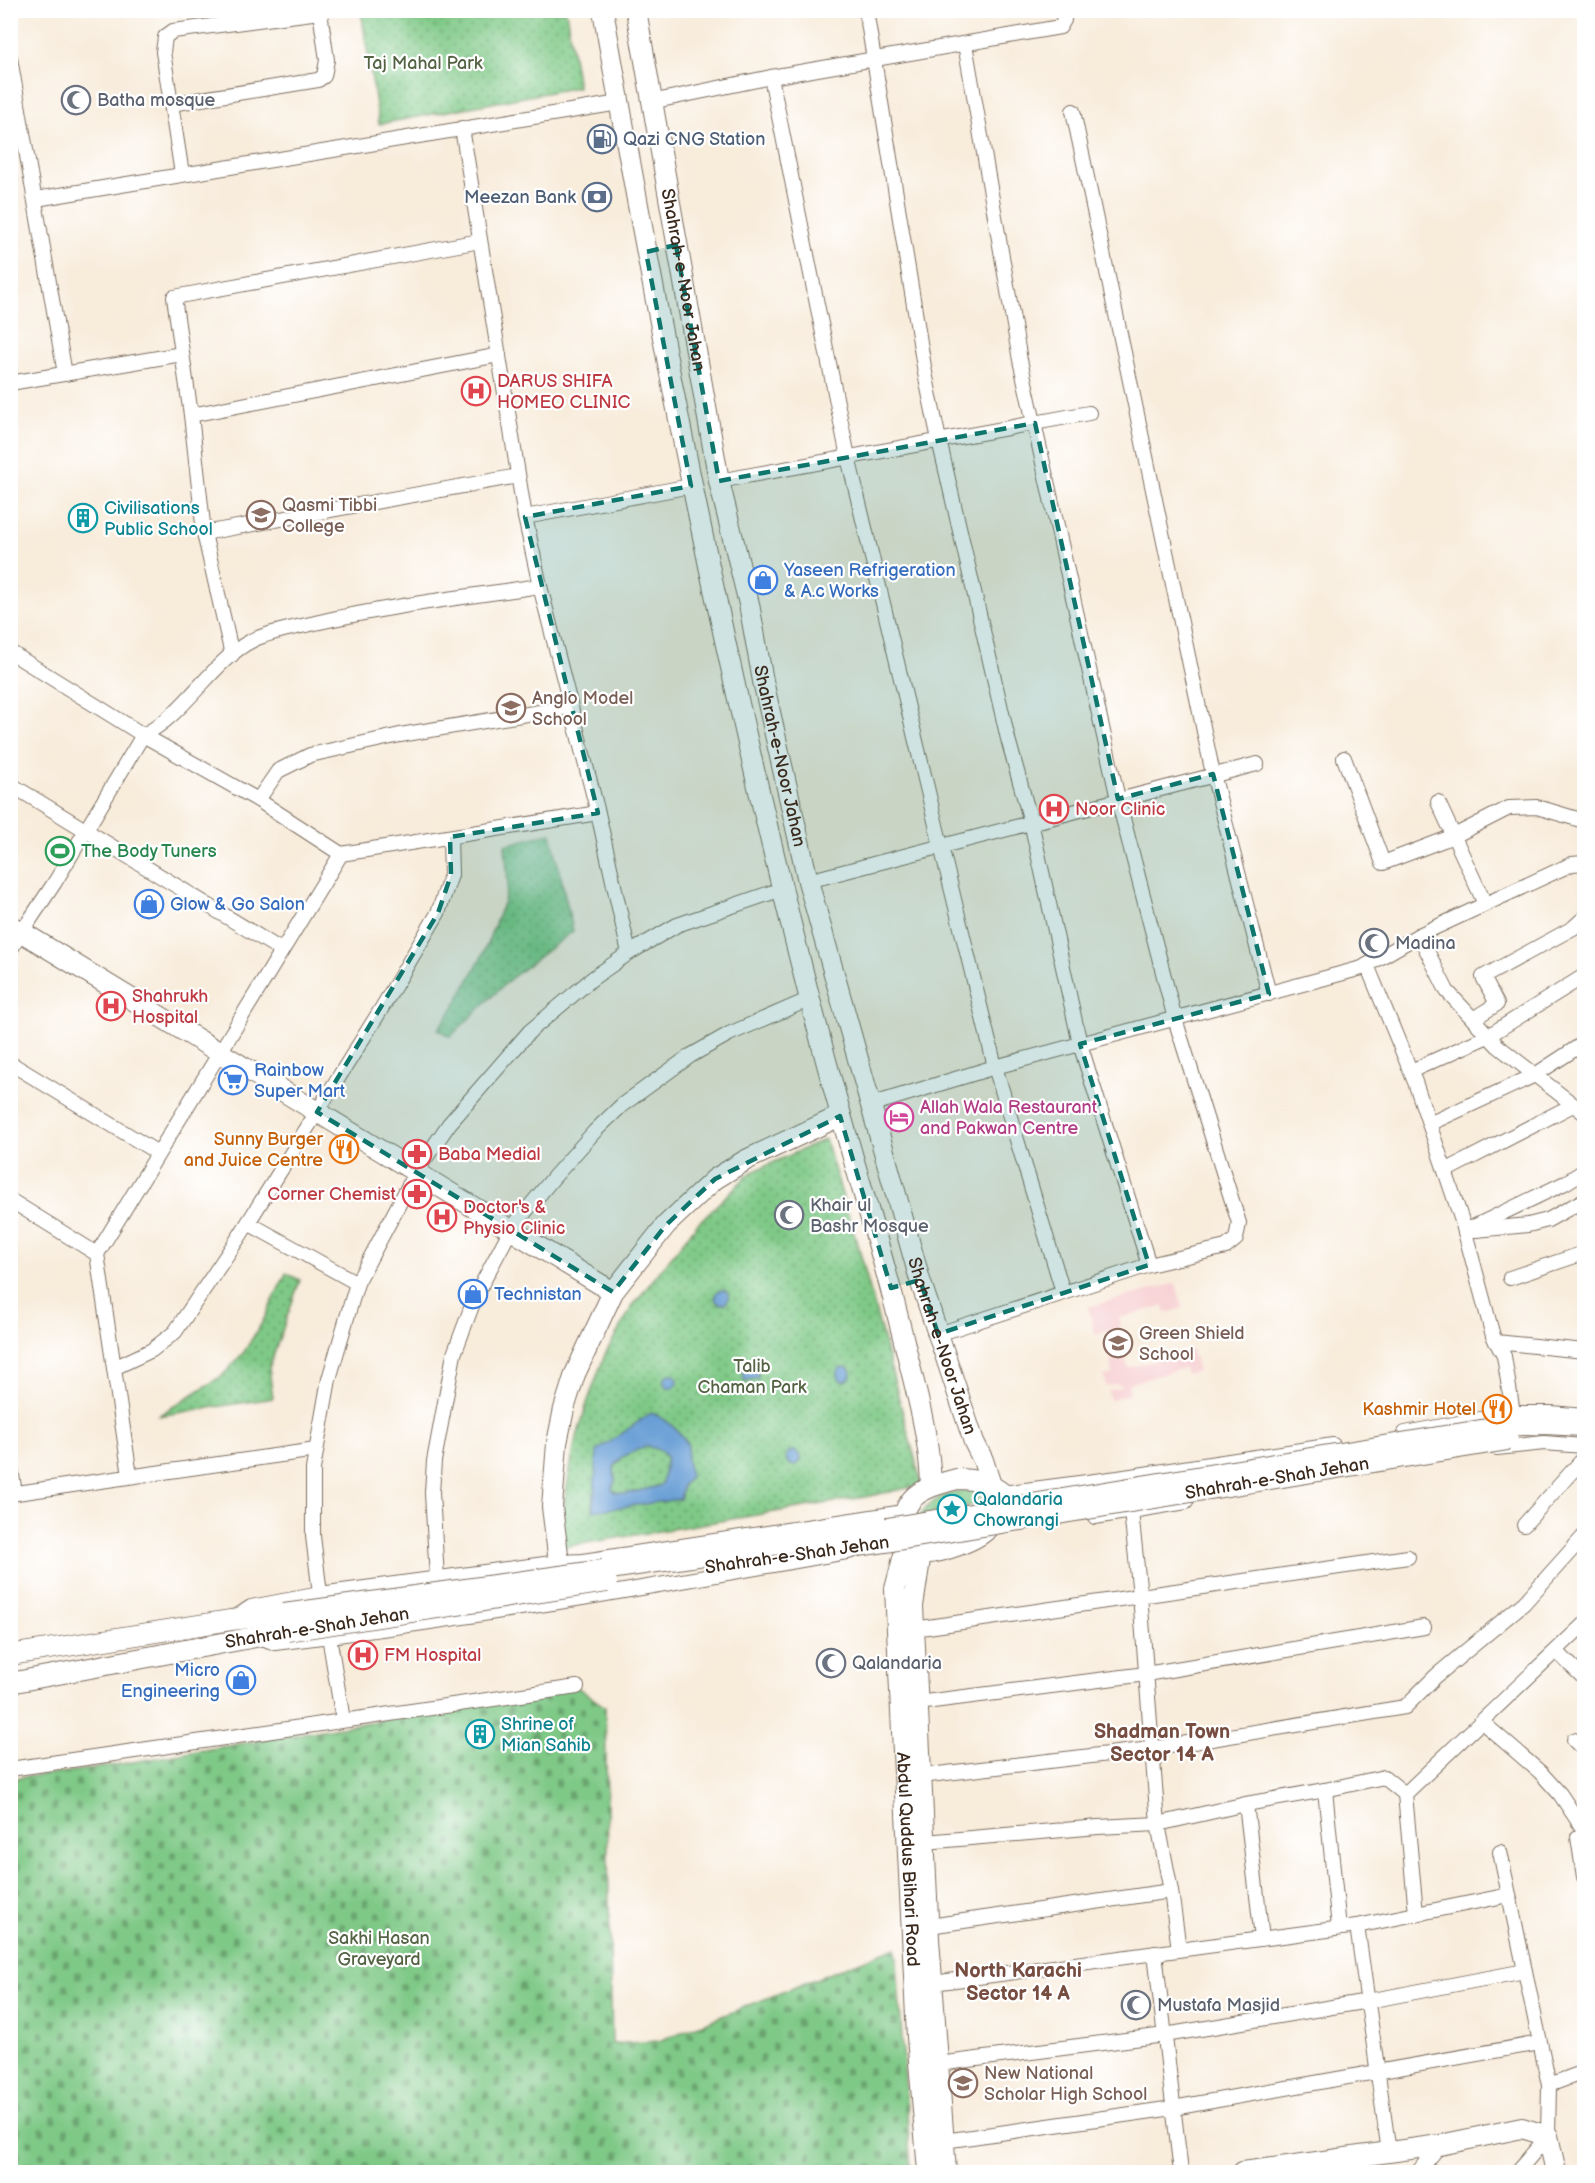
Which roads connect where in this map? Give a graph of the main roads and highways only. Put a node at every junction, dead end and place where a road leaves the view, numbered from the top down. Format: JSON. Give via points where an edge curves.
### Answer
{"nodes":[{"id":1,"x":603,"y":10,"type":"edge"},
{"id":2,"x":636,"y":10,"type":"edge"},
{"id":3,"x":676,"y":245,"type":"junction"},
{"id":4,"x":646,"y":252,"type":"junction"},
{"id":5,"x":749,"y":604,"type":"junction"},
{"id":6,"x":717,"y":610,"type":"junction"},
{"id":7,"x":790,"y":804,"type":"junction"},
{"id":8,"x":763,"y":812,"type":"junction"},
{"id":9,"x":16,"y":929,"type":"edge"},
{"id":10,"x":840,"y":1116,"type":"junction"},
{"id":11,"x":920,"y":1280,"type":"junction"},
{"id":12,"x":891,"y":1288,"type":"junction"},
{"id":13,"x":613,"y":1292,"type":"junction"},
{"id":14,"x":1584,"y":1426,"type":"edge"},
{"id":15,"x":1584,"y":1439,"type":"edge"},
{"id":16,"x":931,"y":1486,"type":"junction"},
{"id":17,"x":997,"y":1489,"type":"junction"},
{"id":18,"x":910,"y":1547,"type":"junction"},
{"id":19,"x":559,"y":1562,"type":"road end"},
{"id":20,"x":286,"y":1623,"type":"junction"},
{"id":21,"x":10,"y":1655,"type":"edge"},
{"id":22,"x":10,"y":1683,"type":"edge"},
{"id":23,"x":928,"y":2172,"type":"edge"},
{"id":24,"x":946,"y":2172,"type":"edge"},
{"id":25,"x":1243,"y":2172,"type":"edge"},
{"id":26,"x":1556,"y":2172,"type":"edge"}],
"edges":[{"from":1,"to":4,"type":"main road","name":"Shahrah-e-Noor Jahan"},
{"from":2,"to":3,"type":"main road","name":"Shahrah-e-Noor Jahan"},
{"from":3,"to":4,"type":"main road"},
{"from":3,"to":5,"type":"main road","name":"Shahrah-e-Noor Jahan","via":[[719,481]]},
{"from":4,"to":6,"type":"main road","name":"Shahrah-e-Noor Jahan"},
{"from":5,"to":6,"type":"main road"},
{"from":5,"to":7,"type":"main road","name":"Shahrah-e-Noor Jahan"},
{"from":6,"to":8,"type":"main road","name":"Shahrah-e-Noor Jahan"},
{"from":7,"to":8,"type":"main road"},
{"from":7,"to":11,"type":"main road","name":"Shahrah-e-Noor Jahan"},
{"from":8,"to":10,"type":"main road","name":"Shahrah-e-Noor Jahan"},
{"from":9,"to":13,"type":"main road"},
{"from":10,"to":12,"type":"main road","name":"Shahrah-e-Noor Jahan"},
{"from":10,"to":13,"type":"main road","via":[[746,1160],[715,1179],[666,1225]]},
{"from":11,"to":12,"type":"main road"},
{"from":11,"to":17,"type":"main road","name":"Shahrah-e-Noor Jahan","via":[[974,1442]]},
{"from":12,"to":16,"type":"main road","name":"Shahrah-e-Noor Jahan","via":[[927,1438]]},
{"from":13,"to":19,"type":"main road","via":[[575,1374],[564,1408],[552,1507]]},
{"from":14,"to":20,"type":"main road","name":"Shahrah-e-Shah Jehan","bridge":true,"via":[[1544,1424],[1466,1431],[1135,1488]]},
{"from":15,"to":20,"type":"main road","name":"Shahrah-e-Shah Jehan","bridge":true,"via":[[1544,1437],[1468,1445],[892,1541]]},
{"from":16,"to":17,"type":"main road","via":[[972,1479]]},
{"from":16,"to":18,"type":"main road","via":[[922,1489],[904,1512],[901,1527]]},
{"from":17,"to":18,"type":"main road","via":[[1004,1506],[986,1531],[941,1550]]},
{"from":18,"to":23,"type":"main road","name":"Abdul Quddus Bihari Road","via":[[896,1589],[917,2037]]},
{"from":18,"to":24,"type":"main road","name":"Abdul Quddus Bihari Road"},
{"from":20,"to":21,"type":"main road","name":"Shahrah-e-Shah Jehan","via":[[231,1620]]},
{"from":20,"to":22,"type":"main road","name":"Shahrah-e-Shah Jehan","via":[[255,1636]]},
{"from":25,"to":26,"type":"main road","via":[[1440,2145],[1522,2128],[1548,2136]]}]}
